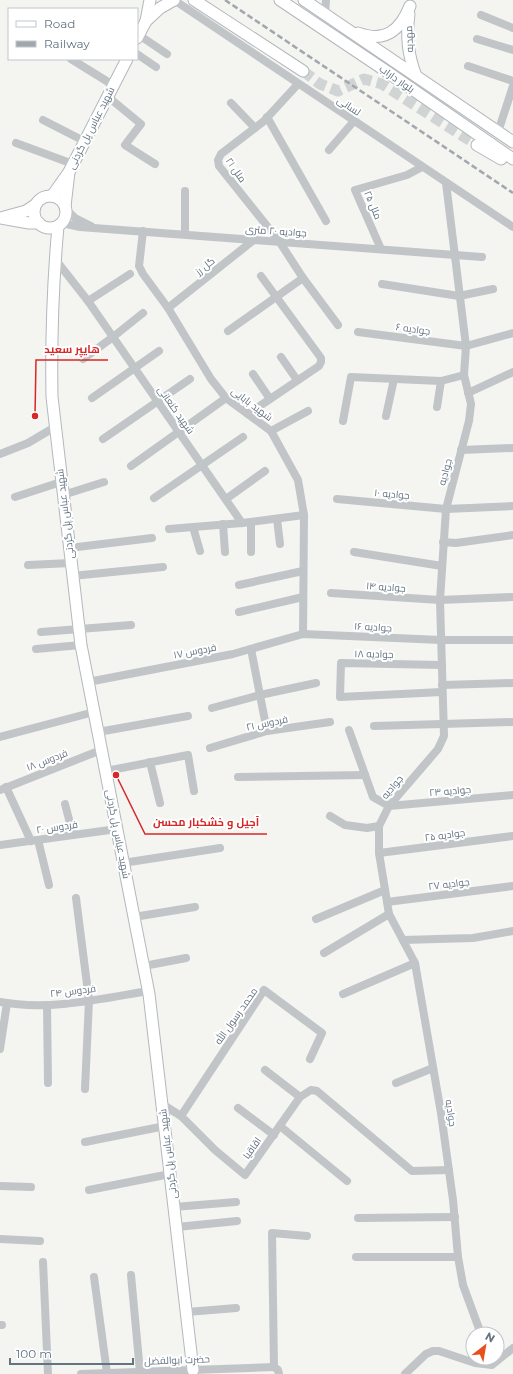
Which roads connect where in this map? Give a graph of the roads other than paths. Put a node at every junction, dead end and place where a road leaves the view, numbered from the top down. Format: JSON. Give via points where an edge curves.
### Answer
{"nodes":[{"id":1,"x":150,"y":0,"type":"edge"},
{"id":2,"x":174,"y":0,"type":"edge"},
{"id":3,"x":194,"y":0,"type":"edge"},
{"id":4,"x":280,"y":0,"type":"edge"},
{"id":5,"x":304,"y":0,"type":"edge"},
{"id":6,"x":326,"y":0,"type":"edge"},
{"id":7,"x":410,"y":3,"type":"edge"},
{"id":8,"x":325,"y":14,"type":"junction"},
{"id":9,"x":481,"y":16,"type":"dead end"},
{"id":10,"x":146,"y":22,"type":"junction"},
{"id":11,"x":345,"y":28,"type":"junction"},
{"id":12,"x":513,"y":28,"type":"edge"},
{"id":13,"x":138,"y":37,"type":"edge"},
{"id":14,"x":477,"y":39,"type":"dead end"},
{"id":15,"x":513,"y":50,"type":"edge"},
{"id":16,"x":167,"y":54,"type":"dead end"},
{"id":17,"x":138,"y":55,"type":"edge"},
{"id":18,"x":73,"y":60,"type":"edge"},
{"id":19,"x":126,"y":60,"type":"edge"},
{"id":20,"x":468,"y":66,"type":"dead end"},
{"id":21,"x":156,"y":67,"type":"dead end"},
{"id":22,"x":303,"y":71,"type":"tunnel mouth"},
{"id":23,"x":416,"y":76,"type":"junction"},
{"id":24,"x":513,"y":81,"type":"edge"},
{"id":25,"x":298,"y":84,"type":"junction"},
{"id":26,"x":113,"y":85,"type":"junction"},
{"id":27,"x":512,"y":91,"type":"edge"},
{"id":28,"x":107,"y":96,"type":"junction"},
{"id":29,"x":231,"y":103,"type":"dead end"},
{"id":30,"x":267,"y":117,"type":"junction"},
{"id":31,"x":43,"y":120,"type":"dead end"},
{"id":32,"x":354,"y":121,"type":"junction"},
{"id":33,"x":255,"y":128,"type":"junction"},
{"id":34,"x":498,"y":132,"type":"junction"},
{"id":35,"x":84,"y":141,"type":"junction"},
{"id":36,"x":513,"y":142,"type":"edge"},
{"id":37,"x":16,"y":143,"type":"dead end"},
{"id":38,"x":478,"y":145,"type":"tunnel mouth"},
{"id":39,"x":329,"y":150,"type":"dead end"},
{"id":40,"x":513,"y":159,"type":"edge"},
{"id":41,"x":155,"y":164,"type":"dead end"},
{"id":42,"x":513,"y":166,"type":"edge"},
{"id":43,"x":422,"y":167,"type":"junction"},
{"id":44,"x":71,"y":168,"type":"junction"},
{"id":45,"x":446,"y":183,"type":"junction"},
{"id":46,"x":185,"y":192,"type":"dead end"},
{"id":47,"x":52,"y":196,"type":"junction"},
{"id":48,"x":35,"y":205,"type":"junction"},
{"id":49,"x":65,"y":207,"type":"junction"},
{"id":50,"x":0,"y":218,"type":"edge"},
{"id":51,"x":326,"y":221,"type":"dead end"},
{"id":52,"x":39,"y":223,"type":"junction"},
{"id":53,"x":60,"y":224,"type":"junction"},
{"id":54,"x":97,"y":228,"type":"junction"},
{"id":55,"x":513,"y":228,"type":"edge"},
{"id":56,"x":144,"y":231,"type":"junction"},
{"id":57,"x":185,"y":234,"type":"junction"},
{"id":58,"x":255,"y":239,"type":"junction"},
{"id":59,"x":279,"y":241,"type":"junction"},
{"id":60,"x":381,"y":248,"type":"junction"},
{"id":61,"x":454,"y":254,"type":"junction"},
{"id":62,"x":482,"y":256,"type":"dead end"},
{"id":63,"x":55,"y":259,"type":"junction"},
{"id":64,"x":130,"y":274,"type":"dead end"},
{"id":65,"x":260,"y":276,"type":"dead end"},
{"id":66,"x":303,"y":278,"type":"junction"},
{"id":67,"x":382,"y":284,"type":"dead end"},
{"id":68,"x":493,"y":289,"type":"dead end"},
{"id":69,"x":459,"y":296,"type":"junction"},
{"id":70,"x":276,"y":298,"type":"junction"},
{"id":71,"x":88,"y":301,"type":"junction"},
{"id":72,"x":168,"y":308,"type":"junction"},
{"id":73,"x":143,"y":313,"type":"dead end"},
{"id":74,"x":338,"y":325,"type":"dead end"},
{"id":75,"x":228,"y":331,"type":"dead end"},
{"id":76,"x":358,"y":332,"type":"dead end"},
{"id":77,"x":513,"y":333,"type":"edge"},
{"id":78,"x":113,"y":337,"type":"junction"},
{"id":79,"x":466,"y":346,"type":"junction"},
{"id":80,"x":159,"y":351,"type":"dead end"},
{"id":81,"x":281,"y":357,"type":"dead end"},
{"id":82,"x":83,"y":359,"type":"dead end"},
{"id":83,"x":134,"y":367,"type":"junction"},
{"id":84,"x":513,"y":372,"type":"edge"},
{"id":85,"x":253,"y":374,"type":"dead end"},
{"id":86,"x":464,"y":375,"type":"junction"},
{"id":87,"x":190,"y":379,"type":"dead end"},
{"id":88,"x":394,"y":379,"type":"junction"},
{"id":89,"x":297,"y":380,"type":"junction"},
{"id":90,"x":441,"y":381,"type":"junction"},
{"id":91,"x":468,"y":393,"type":"junction"},
{"id":92,"x":92,"y":398,"type":"dead end"},
{"id":93,"x":226,"y":398,"type":"junction"},
{"id":94,"x":270,"y":399,"type":"junction"},
{"id":95,"x":158,"y":401,"type":"junction"},
{"id":96,"x":437,"y":407,"type":"dead end"},
{"id":97,"x":308,"y":411,"type":"dead end"},
{"id":98,"x":248,"y":414,"type":"junction"},
{"id":99,"x":386,"y":416,"type":"dead end"},
{"id":100,"x":343,"y":421,"type":"dead end"},
{"id":101,"x":55,"y":427,"type":"junction"},
{"id":102,"x":271,"y":431,"type":"junction"},
{"id":103,"x":180,"y":433,"type":"junction"},
{"id":104,"x":243,"y":437,"type":"dead end"},
{"id":105,"x":103,"y":439,"type":"dead end"},
{"id":106,"x":513,"y":448,"type":"edge"},
{"id":107,"x":461,"y":450,"type":"junction"},
{"id":108,"x":0,"y":454,"type":"edge"},
{"id":109,"x":202,"y":464,"type":"junction"},
{"id":110,"x":131,"y":466,"type":"dead end"},
{"id":111,"x":265,"y":471,"type":"dead end"},
{"id":112,"x":62,"y":482,"type":"junction"},
{"id":113,"x":104,"y":482,"type":"dead end"},
{"id":114,"x":63,"y":495,"type":"junction"},
{"id":115,"x":15,"y":497,"type":"dead end"},
{"id":116,"x":154,"y":498,"type":"dead end"},
{"id":117,"x":226,"y":499,"type":"junction"},
{"id":118,"x":337,"y":499,"type":"dead end"},
{"id":119,"x":513,"y":506,"type":"edge"},
{"id":120,"x":446,"y":509,"type":"junction"},
{"id":121,"x":304,"y":515,"type":"junction"},
{"id":122,"x":277,"y":518,"type":"junction"},
{"id":123,"x":251,"y":522,"type":"junction"},
{"id":124,"x":242,"y":523,"type":"junction"},
{"id":125,"x":223,"y":524,"type":"junction"},
{"id":126,"x":193,"y":527,"type":"junction"},
{"id":127,"x":170,"y":529,"type":"dead end"},
{"id":128,"x":513,"y":535,"type":"edge"},
{"id":129,"x":152,"y":538,"type":"dead end"},
{"id":130,"x":444,"y":542,"type":"junction"},
{"id":131,"x":280,"y":544,"type":"dead end"},
{"id":132,"x":69,"y":548,"type":"junction"},
{"id":133,"x":200,"y":551,"type":"dead end"},
{"id":134,"x":225,"y":552,"type":"dead end"},
{"id":135,"x":252,"y":552,"type":"dead end"},
{"id":136,"x":354,"y":552,"type":"dead end"},
{"id":137,"x":71,"y":563,"type":"junction"},
{"id":138,"x":28,"y":565,"type":"dead end"},
{"id":139,"x":442,"y":566,"type":"junction"},
{"id":140,"x":163,"y":567,"type":"dead end"},
{"id":141,"x":303,"y":571,"type":"junction"},
{"id":142,"x":72,"y":576,"type":"junction"},
{"id":143,"x":239,"y":585,"type":"dead end"},
{"id":144,"x":331,"y":593,"type":"dead end"},
{"id":145,"x":303,"y":597,"type":"junction"},
{"id":146,"x":513,"y":597,"type":"edge"},
{"id":147,"x":440,"y":600,"type":"junction"},
{"id":148,"x":239,"y":612,"type":"dead end"},
{"id":149,"x":131,"y":626,"type":"dead end"},
{"id":150,"x":79,"y":629,"type":"junction"},
{"id":151,"x":41,"y":632,"type":"dead end"},
{"id":152,"x":303,"y":634,"type":"junction"},
{"id":153,"x":441,"y":640,"type":"junction"},
{"id":154,"x":513,"y":640,"type":"edge"},
{"id":155,"x":81,"y":646,"type":"junction"},
{"id":156,"x":36,"y":649,"type":"dead end"},
{"id":157,"x":251,"y":649,"type":"junction"},
{"id":158,"x":442,"y":665,"type":"junction"},
{"id":159,"x":88,"y":682,"type":"junction"},
{"id":160,"x":316,"y":683,"type":"dead end"},
{"id":161,"x":513,"y":683,"type":"edge"},
{"id":162,"x":442,"y":688,"type":"junction"},
{"id":163,"x":260,"y":695,"type":"junction"},
{"id":164,"x":212,"y":708,"type":"dead end"},
{"id":165,"x":94,"y":712,"type":"junction"},
{"id":166,"x":188,"y":716,"type":"dead end"},
{"id":167,"x":330,"y":722,"type":"dead end"},
{"id":168,"x":513,"y":722,"type":"edge"},
{"id":169,"x":443,"y":724,"type":"junction"},
{"id":170,"x":374,"y":726,"type":"dead end"},
{"id":171,"x":349,"y":730,"type":"dead end"},
{"id":172,"x":267,"y":731,"type":"junction"},
{"id":173,"x":98,"y":732,"type":"junction"},
{"id":174,"x":0,"y":737,"type":"edge"},
{"id":175,"x":210,"y":748,"type":"dead end"},
{"id":176,"x":102,"y":750,"type":"junction"},
{"id":177,"x":150,"y":762,"type":"junction"},
{"id":178,"x":106,"y":771,"type":"junction"},
{"id":179,"x":365,"y":775,"type":"junction"},
{"id":180,"x":238,"y":777,"type":"dead end"},
{"id":181,"x":3,"y":788,"type":"edge"},
{"id":182,"x":194,"y":791,"type":"dead end"},
{"id":183,"x":513,"y":795,"type":"edge"},
{"id":184,"x":160,"y":803,"type":"dead end"},
{"id":185,"x":65,"y":804,"type":"dead end"},
{"id":186,"x":389,"y":806,"type":"junction"},
{"id":187,"x":330,"y":816,"type":"dead end"},
{"id":188,"x":379,"y":826,"type":"junction"},
{"id":189,"x":117,"y":829,"type":"junction"},
{"id":190,"x":73,"y":835,"type":"junction"},
{"id":191,"x":513,"y":836,"type":"edge"},
{"id":192,"x":35,"y":840,"type":"junction"},
{"id":193,"x":0,"y":845,"type":"edge"},
{"id":194,"x":220,"y":848,"type":"dead end"},
{"id":195,"x":379,"y":853,"type":"junction"},
{"id":196,"x":123,"y":863,"type":"junction"},
{"id":197,"x":49,"y":885,"type":"dead end"},
{"id":198,"x":513,"y":886,"type":"edge"},
{"id":199,"x":385,"y":890,"type":"junction"},
{"id":200,"x":76,"y":898,"type":"dead end"},
{"id":201,"x":387,"y":902,"type":"junction"},
{"id":202,"x":195,"y":907,"type":"dead end"},
{"id":203,"x":389,"y":914,"type":"junction"},
{"id":204,"x":134,"y":918,"type":"junction"},
{"id":205,"x":316,"y":918,"type":"dead end"},
{"id":206,"x":513,"y":931,"type":"edge"},
{"id":207,"x":403,"y":940,"type":"junction"},
{"id":208,"x":324,"y":953,"type":"dead end"},
{"id":209,"x":186,"y":958,"type":"dead end"},
{"id":210,"x":415,"y":963,"type":"junction"},
{"id":211,"x":144,"y":966,"type":"junction"},
{"id":212,"x":148,"y":991,"type":"junction"},
{"id":213,"x":343,"y":994,"type":"dead end"},
{"id":214,"x":89,"y":1000,"type":"junction"},
{"id":215,"x":4,"y":1002,"type":"edge"},
{"id":216,"x":47,"y":1005,"type":"junction"},
{"id":217,"x":0,"y":1049,"type":"edge"},
{"id":218,"x":310,"y":1059,"type":"dead end"},
{"id":219,"x":433,"y":1068,"type":"junction"},
{"id":220,"x":265,"y":1070,"type":"dead end"},
{"id":221,"x":48,"y":1082,"type":"dead end"},
{"id":222,"x":396,"y":1083,"type":"dead end"},
{"id":223,"x":85,"y":1089,"type":"dead end"},
{"id":224,"x":300,"y":1097,"type":"junction"},
{"id":225,"x":162,"y":1104,"type":"junction"},
{"id":226,"x":238,"y":1108,"type":"dead end"},
{"id":227,"x":181,"y":1116,"type":"junction"},
{"id":228,"x":165,"y":1126,"type":"junction"},
{"id":229,"x":280,"y":1126,"type":"junction"},
{"id":230,"x":274,"y":1135,"type":"junction"},
{"id":231,"x":85,"y":1142,"type":"dead end"},
{"id":232,"x":449,"y":1170,"type":"junction"},
{"id":233,"x":170,"y":1174,"type":"junction"},
{"id":234,"x":347,"y":1181,"type":"dead end"},
{"id":235,"x":0,"y":1186,"type":"edge"},
{"id":236,"x":30,"y":1187,"type":"dead end"},
{"id":237,"x":90,"y":1190,"type":"dead end"},
{"id":238,"x":236,"y":1202,"type":"dead end"},
{"id":239,"x":174,"y":1207,"type":"junction"},
{"id":240,"x":454,"y":1217,"type":"junction"},
{"id":241,"x":358,"y":1218,"type":"dead end"},
{"id":242,"x":237,"y":1221,"type":"dead end"},
{"id":243,"x":177,"y":1227,"type":"junction"},
{"id":244,"x":307,"y":1236,"type":"dead end"},
{"id":245,"x":0,"y":1240,"type":"edge"},
{"id":246,"x":40,"y":1241,"type":"dead end"},
{"id":247,"x":356,"y":1257,"type":"dead end"},
{"id":248,"x":458,"y":1257,"type":"junction"},
{"id":249,"x":43,"y":1262,"type":"dead end"},
{"id":250,"x":131,"y":1275,"type":"dead end"},
{"id":251,"x":94,"y":1277,"type":"dead end"},
{"id":252,"x":236,"y":1308,"type":"dead end"},
{"id":253,"x":187,"y":1312,"type":"junction"},
{"id":254,"x":478,"y":1326,"type":"edge"},
{"id":255,"x":465,"y":1360,"type":"edge"},
{"id":256,"x":276,"y":1370,"type":"edge"},
{"id":257,"x":140,"y":1372,"type":"junction"},
{"id":258,"x":193,"y":1372,"type":"edge"},
{"id":259,"x":106,"y":1373,"type":"junction"},
{"id":260,"x":48,"y":1374,"type":"edge"},
{"id":261,"x":81,"y":1374,"type":"edge"},
{"id":262,"x":405,"y":1374,"type":"edge"}],
"edges":[{"from":1,"to":10,"type":"street"},
{"from":2,"to":10,"type":"street","via":[[160,8]]},
{"from":2,"to":25,"type":"street","name":"لسانی"},
{"from":3,"to":22,"type":"street"},
{"from":4,"to":40,"type":"street","name":"بلوار داراب"},
{"from":5,"to":8,"type":"street","name":"بلوار داراب"},
{"from":6,"to":8,"type":"street"},
{"from":7,"to":11,"type":"street","via":[[405,18],[397,29],[385,35],[368,37]]},
{"from":7,"to":23,"type":"street","name":"مهدیه","via":[[408,48]]},
{"from":8,"to":11,"type":"street","name":"بلوار داراب"},
{"from":9,"to":12,"type":"street"},
{"from":10,"to":13,"type":"street"},
{"from":11,"to":23,"type":"street","name":"بلوار داراب"},
{"from":13,"to":16,"type":"street"},
{"from":14,"to":15,"type":"street"},
{"from":17,"to":21,"type":"street"},
{"from":18,"to":26,"type":"street"},
{"from":19,"to":26,"type":"street","name":"شهید عباس پل گردنی"},
{"from":20,"to":24,"type":"street"},
{"from":23,"to":34,"type":"street","name":"بلوار داراب"},
{"from":25,"to":30,"type":"street","name":"ملل ۲۱"},
{"from":25,"to":32,"type":"street","name":"لسانی"},
{"from":26,"to":28,"type":"street","name":"شهید عباس پل گردنی"},
{"from":27,"to":34,"type":"street"},
{"from":28,"to":35,"type":"street","name":"شهید عباس پل گردنی"},
{"from":28,"to":41,"type":"street","via":[[141,124],[125,145]]},
{"from":29,"to":33,"type":"street"},
{"from":30,"to":33,"type":"street","name":"ملل ۲۱"},
{"from":30,"to":51,"type":"street"},
{"from":31,"to":35,"type":"street"},
{"from":32,"to":39,"type":"street"},
{"from":32,"to":43,"type":"street","name":"لسانی"},
{"from":33,"to":59,"type":"street","name":"ملل ۲۱","via":[[222,154],[218,160],[219,166]]},
{"from":34,"to":36,"type":"street","name":"بلوار داراب"},
{"from":35,"to":44,"type":"street","name":"شهید عباس پل گردنی"},
{"from":37,"to":44,"type":"street"},
{"from":38,"to":42,"type":"street"},
{"from":43,"to":45,"type":"street","name":"لسانی"},
{"from":43,"to":60,"type":"street","name":"ملل ۲۵","via":[[407,175],[355,190]]},
{"from":44,"to":47,"type":"street","name":"شهید عباس پل گردنی"},
{"from":44,"to":49,"type":"street"},
{"from":45,"to":55,"type":"street","name":"لسانی"},
{"from":45,"to":61,"type":"street","name":"جوادیه"},
{"from":46,"to":57,"type":"street"},
{"from":47,"to":48,"type":"street","via":[[45,196]]},
{"from":47,"to":49,"type":"street","via":[[62,201]]},
{"from":48,"to":50,"type":"street","via":[[26,211]]},
{"from":48,"to":52,"type":"street","via":[[35,218]]},
{"from":49,"to":53,"type":"street","via":[[66,213]]},
{"from":49,"to":54,"type":"street","via":[[75,218]]},
{"from":50,"to":52,"type":"street"},
{"from":52,"to":53,"type":"street","via":[[48,228]]},
{"from":53,"to":54,"type":"street","name":"جوادیه ۲۰ متری"},
{"from":53,"to":63,"type":"street","name":"شهید عباس پل گردنی"},
{"from":54,"to":56,"type":"street","name":"جوادیه ۲۰ متری"},
{"from":56,"to":57,"type":"street","name":"جوادیه ۲۰ متری"},
{"from":56,"to":72,"type":"street","name":"شهید بابایی","via":[[139,266]]},
{"from":57,"to":58,"type":"street","name":"جوادیه ۲۰ متری"},
{"from":58,"to":59,"type":"street","name":"جوادیه ۲۰ متری"},
{"from":58,"to":72,"type":"street","name":"گل رز"},
{"from":59,"to":60,"type":"street","name":"جوادیه ۲۰ متری"},
{"from":59,"to":66,"type":"street"},
{"from":60,"to":61,"type":"street","name":"جوادیه ۲۰ متری"},
{"from":61,"to":62,"type":"street","name":"جوادیه ۲۰ متری"},
{"from":61,"to":69,"type":"street","name":"جوادیه"},
{"from":63,"to":71,"type":"street","name":"شهید کنعانی"},
{"from":63,"to":101,"type":"street","name":"شهید عباس پل گردنی","via":[[51,364]]},
{"from":64,"to":71,"type":"street"},
{"from":65,"to":70,"type":"street"},
{"from":66,"to":70,"type":"street"},
{"from":66,"to":74,"type":"street"},
{"from":67,"to":69,"type":"street"},
{"from":68,"to":69,"type":"street"},
{"from":69,"to":79,"type":"street","name":"جوادیه"},
{"from":70,"to":75,"type":"street"},
{"from":70,"to":89,"type":"street","via":[[321,358],[319,366]]},
{"from":71,"to":78,"type":"street","name":"شهید کنعانی"},
{"from":72,"to":93,"type":"street","name":"شهید بابایی","via":[[211,379]]},
{"from":73,"to":78,"type":"street"},
{"from":76,"to":79,"type":"street","name":"جوادیه ۶"},
{"from":77,"to":79,"type":"street"},
{"from":78,"to":82,"type":"street"},
{"from":78,"to":83,"type":"street","name":"شهید کنعانی"},
{"from":79,"to":86,"type":"street","name":"جوادیه"},
{"from":80,"to":83,"type":"street"},
{"from":81,"to":89,"type":"street"},
{"from":83,"to":92,"type":"street"},
{"from":83,"to":95,"type":"street","name":"شهید کنعانی"},
{"from":84,"to":91,"type":"street"},
{"from":85,"to":94,"type":"street"},
{"from":86,"to":90,"type":"street"},
{"from":86,"to":91,"type":"street","name":"جوادیه"},
{"from":87,"to":95,"type":"street"},
{"from":88,"to":90,"type":"street"},
{"from":88,"to":99,"type":"street"},
{"from":88,"to":100,"type":"street","via":[[350,377]]},
{"from":89,"to":94,"type":"street"},
{"from":90,"to":96,"type":"street"},
{"from":91,"to":107,"type":"street","name":"جوادیه","via":[[471,404]]},
{"from":93,"to":98,"type":"street","name":"شهید بابایی"},
{"from":93,"to":103,"type":"street"},
{"from":94,"to":98,"type":"street"},
{"from":95,"to":103,"type":"street","name":"شهید کنعانی"},
{"from":95,"to":105,"type":"street"},
{"from":97,"to":102,"type":"street"},
{"from":98,"to":102,"type":"street","name":"شهید بابایی"},
{"from":101,"to":108,"type":"street"},
{"from":101,"to":112,"type":"street","name":"شهید عباس پل گردنی"},
{"from":102,"to":121,"type":"street","name":"شهید بابایی","via":[[298,480]]},
{"from":103,"to":109,"type":"street","name":"شهید کنعانی"},
{"from":103,"to":110,"type":"street"},
{"from":104,"to":109,"type":"street"},
{"from":106,"to":107,"type":"street"},
{"from":107,"to":120,"type":"street","name":"جوادیه"},
{"from":109,"to":116,"type":"street"},
{"from":109,"to":117,"type":"street","name":"شهید کنعانی"},
{"from":111,"to":117,"type":"street"},
{"from":112,"to":114,"type":"street","name":"شهید عباس پل گردنی"},
{"from":112,"to":115,"type":"street"},
{"from":113,"to":114,"type":"street"},
{"from":114,"to":132,"type":"street","name":"شهید عباس پل گردنی"},
{"from":117,"to":124,"type":"street","name":"شهید کنعانی"},
{"from":118,"to":120,"type":"street","name":"جوادیه ۱۰"},
{"from":119,"to":120,"type":"street","name":"جوادیه ۱۰"},
{"from":120,"to":130,"type":"street","name":"جوادیه"},
{"from":121,"to":122,"type":"street"},
{"from":121,"to":141,"type":"street","name":"شهید بابایی"},
{"from":122,"to":123,"type":"street"},
{"from":122,"to":131,"type":"street"},
{"from":123,"to":124,"type":"street"},
{"from":123,"to":135,"type":"street"},
{"from":124,"to":125,"type":"street"},
{"from":125,"to":126,"type":"street"},
{"from":125,"to":134,"type":"street"},
{"from":126,"to":127,"type":"street"},
{"from":126,"to":133,"type":"street"},
{"from":128,"to":130,"type":"street","via":[[456,543]]},
{"from":129,"to":132,"type":"street"},
{"from":130,"to":139,"type":"street","name":"جوادیه"},
{"from":132,"to":137,"type":"street","name":"شهید عباس پل گردنی"},
{"from":136,"to":139,"type":"street"},
{"from":137,"to":138,"type":"street"},
{"from":137,"to":142,"type":"street","name":"شهید عباس پل گردنی"},
{"from":139,"to":147,"type":"street","name":"جوادیه"},
{"from":140,"to":142,"type":"street"},
{"from":141,"to":143,"type":"street"},
{"from":141,"to":145,"type":"street","name":"شهید بابایی"},
{"from":142,"to":150,"type":"street","name":"شهید عباس پل گردنی"},
{"from":144,"to":147,"type":"street","name":"جوادیه ۱۴"},
{"from":145,"to":148,"type":"street"},
{"from":145,"to":152,"type":"street","name":"شهید بابایی"},
{"from":146,"to":147,"type":"street","name":"جوادیه ۱۴"},
{"from":147,"to":153,"type":"street","name":"جوادیه"},
{"from":149,"to":150,"type":"street"},
{"from":150,"to":151,"type":"street"},
{"from":150,"to":155,"type":"street","name":"شهید عباس پل گردنی"},
{"from":152,"to":153,"type":"street","name":"جوادیه ۱۶"},
{"from":152,"to":157,"type":"street","name":"فردوس ۱۷"},
{"from":153,"to":154,"type":"street","name":"جوادیه ۱۶"},
{"from":153,"to":158,"type":"street","name":"جوادیه"},
{"from":155,"to":156,"type":"street"},
{"from":155,"to":159,"type":"street","name":"شهید عباس پل گردنی"},
{"from":157,"to":159,"type":"street","name":"فردوس ۱۷"},
{"from":157,"to":163,"type":"street"},
{"from":158,"to":162,"type":"street","name":"جوادیه"},
{"from":158,"to":162,"type":"street","name":"جوادیه ۱۸","via":[[341,663],[340,697]]},
{"from":159,"to":165,"type":"street","name":"شهید عباس پل گردنی"},
{"from":160,"to":163,"type":"street"},
{"from":161,"to":162,"type":"street"},
{"from":162,"to":169,"type":"street","name":"جوادیه"},
{"from":163,"to":164,"type":"street"},
{"from":163,"to":172,"type":"street"},
{"from":165,"to":173,"type":"street","name":"شهید عباس پل گردنی"},
{"from":165,"to":174,"type":"street"},
{"from":166,"to":173,"type":"street"},
{"from":167,"to":172,"type":"street","name":"فردوس ۲۱"},
{"from":168,"to":169,"type":"street"},
{"from":169,"to":170,"type":"street"},
{"from":169,"to":186,"type":"street","name":"جوادیه","via":[[444,736],[438,749]]},
{"from":171,"to":179,"type":"street"},
{"from":172,"to":175,"type":"street","name":"فردوس ۲۱"},
{"from":173,"to":176,"type":"street","name":"شهید عباس پل گردنی"},
{"from":176,"to":178,"type":"street","name":"شهید عباس پل گردنی"},
{"from":176,"to":181,"type":"street","name":"فردوس ۱۸"},
{"from":177,"to":178,"type":"street"},
{"from":177,"to":182,"type":"street","via":[[188,755]]},
{"from":177,"to":184,"type":"street"},
{"from":178,"to":189,"type":"street","name":"شهید عباس پل گردنی"},
{"from":179,"to":180,"type":"street"},
{"from":179,"to":186,"type":"street","via":[[373,797]]},
{"from":181,"to":192,"type":"street"},
{"from":183,"to":186,"type":"street","name":"جوادیه ۲۳"},
{"from":185,"to":190,"type":"street"},
{"from":186,"to":188,"type":"street","name":"جوادیه"},
{"from":187,"to":188,"type":"street","via":[[345,825],[367,828]]},
{"from":188,"to":195,"type":"street","name":"جوادیه"},
{"from":189,"to":190,"type":"street","name":"فردوس ۲۰"},
{"from":189,"to":196,"type":"street","name":"شهید عباس پل گردنی"},
{"from":190,"to":192,"type":"street","name":"فردوس ۲۰"},
{"from":191,"to":195,"type":"street","name":"جوادیه ۲۵"},
{"from":192,"to":193,"type":"street","name":"فردوس ۲۰"},
{"from":192,"to":197,"type":"street"},
{"from":194,"to":196,"type":"street"},
{"from":195,"to":199,"type":"street","name":"جوادیه"},
{"from":196,"to":204,"type":"street","name":"شهید عباس پل گردنی"},
{"from":198,"to":201,"type":"street","name":"جوادیه ۲۷"},
{"from":199,"to":201,"type":"street","name":"جوادیه"},
{"from":199,"to":205,"type":"street"},
{"from":200,"to":214,"type":"street"},
{"from":201,"to":203,"type":"street","name":"جوادیه"},
{"from":202,"to":204,"type":"street"},
{"from":203,"to":207,"type":"street","name":"جوادیه"},
{"from":203,"to":208,"type":"street"},
{"from":204,"to":211,"type":"street","name":"شهید عباس پل گردنی"},
{"from":206,"to":207,"type":"street","via":[[473,938]]},
{"from":207,"to":210,"type":"street","name":"جوادیه"},
{"from":209,"to":211,"type":"street"},
{"from":210,"to":213,"type":"street"},
{"from":210,"to":219,"type":"street","name":"جوادیه"},
{"from":211,"to":212,"type":"street","name":"شهید عباس پل گردنی"},
{"from":212,"to":214,"type":"street","name":"فردوس ۲۴"},
{"from":212,"to":225,"type":"street","name":"شهید عباس پل گردنی"},
{"from":214,"to":216,"type":"street","name":"فردوس ۲۴"},
{"from":214,"to":223,"type":"street"},
{"from":215,"to":216,"type":"street","name":"فردوس ۲۴"},
{"from":215,"to":217,"type":"street"},
{"from":216,"to":221,"type":"street"},
{"from":218,"to":227,"type":"street","name":"محمد رسول الله","via":[[322,1033],[264,990]]},
{"from":219,"to":222,"type":"street"},
{"from":219,"to":232,"type":"street","name":"جوادیه"},
{"from":220,"to":224,"type":"street"},
{"from":224,"to":229,"type":"street","name":"اقاقیا"},
{"from":224,"to":232,"type":"street","via":[[311,1090],[317,1091],[412,1171]]},
{"from":225,"to":227,"type":"street"},
{"from":225,"to":228,"type":"street","name":"شهید عباس پل گردنی"},
{"from":226,"to":230,"type":"street"},
{"from":227,"to":230,"type":"street","name":"اقاقیا","via":[[245,1175]]},
{"from":228,"to":231,"type":"street"},
{"from":228,"to":233,"type":"street","name":"شهید عباس پل گردنی"},
{"from":229,"to":230,"type":"street","name":"اقاقیا"},
{"from":229,"to":234,"type":"street"},
{"from":232,"to":240,"type":"street","name":"جوادیه"},
{"from":233,"to":237,"type":"street"},
{"from":233,"to":239,"type":"street","name":"شهید عباس پل گردنی"},
{"from":235,"to":236,"type":"street"},
{"from":238,"to":239,"type":"street"},
{"from":239,"to":243,"type":"street","name":"شهید عباس پل گردنی"},
{"from":240,"to":241,"type":"street"},
{"from":240,"to":248,"type":"street","name":"جوادیه"},
{"from":242,"to":243,"type":"street"},
{"from":243,"to":253,"type":"street","name":"شهید عباس پل گردنی"},
{"from":244,"to":256,"type":"street","via":[[272,1233]]},
{"from":245,"to":246,"type":"street"},
{"from":247,"to":248,"type":"street"},
{"from":248,"to":254,"type":"street","name":"جوادیه","via":[[463,1285]]},
{"from":249,"to":260,"type":"street"},
{"from":250,"to":257,"type":"street"},
{"from":251,"to":259,"type":"street"},
{"from":252,"to":253,"type":"street"},
{"from":253,"to":258,"type":"street","name":"شهید عباس پل گردنی"},
{"from":255,"to":262,"type":"street","via":[[433,1351],[426,1354]]},
{"from":256,"to":258,"type":"street","name":"حضرت ابوالفضل"},
{"from":257,"to":258,"type":"street","name":"حضرت ابوالفضل"},
{"from":257,"to":259,"type":"street","name":"حضرت ابوالفضل"},
{"from":259,"to":261,"type":"street","name":"حضرت ابوالفضل"}]}
